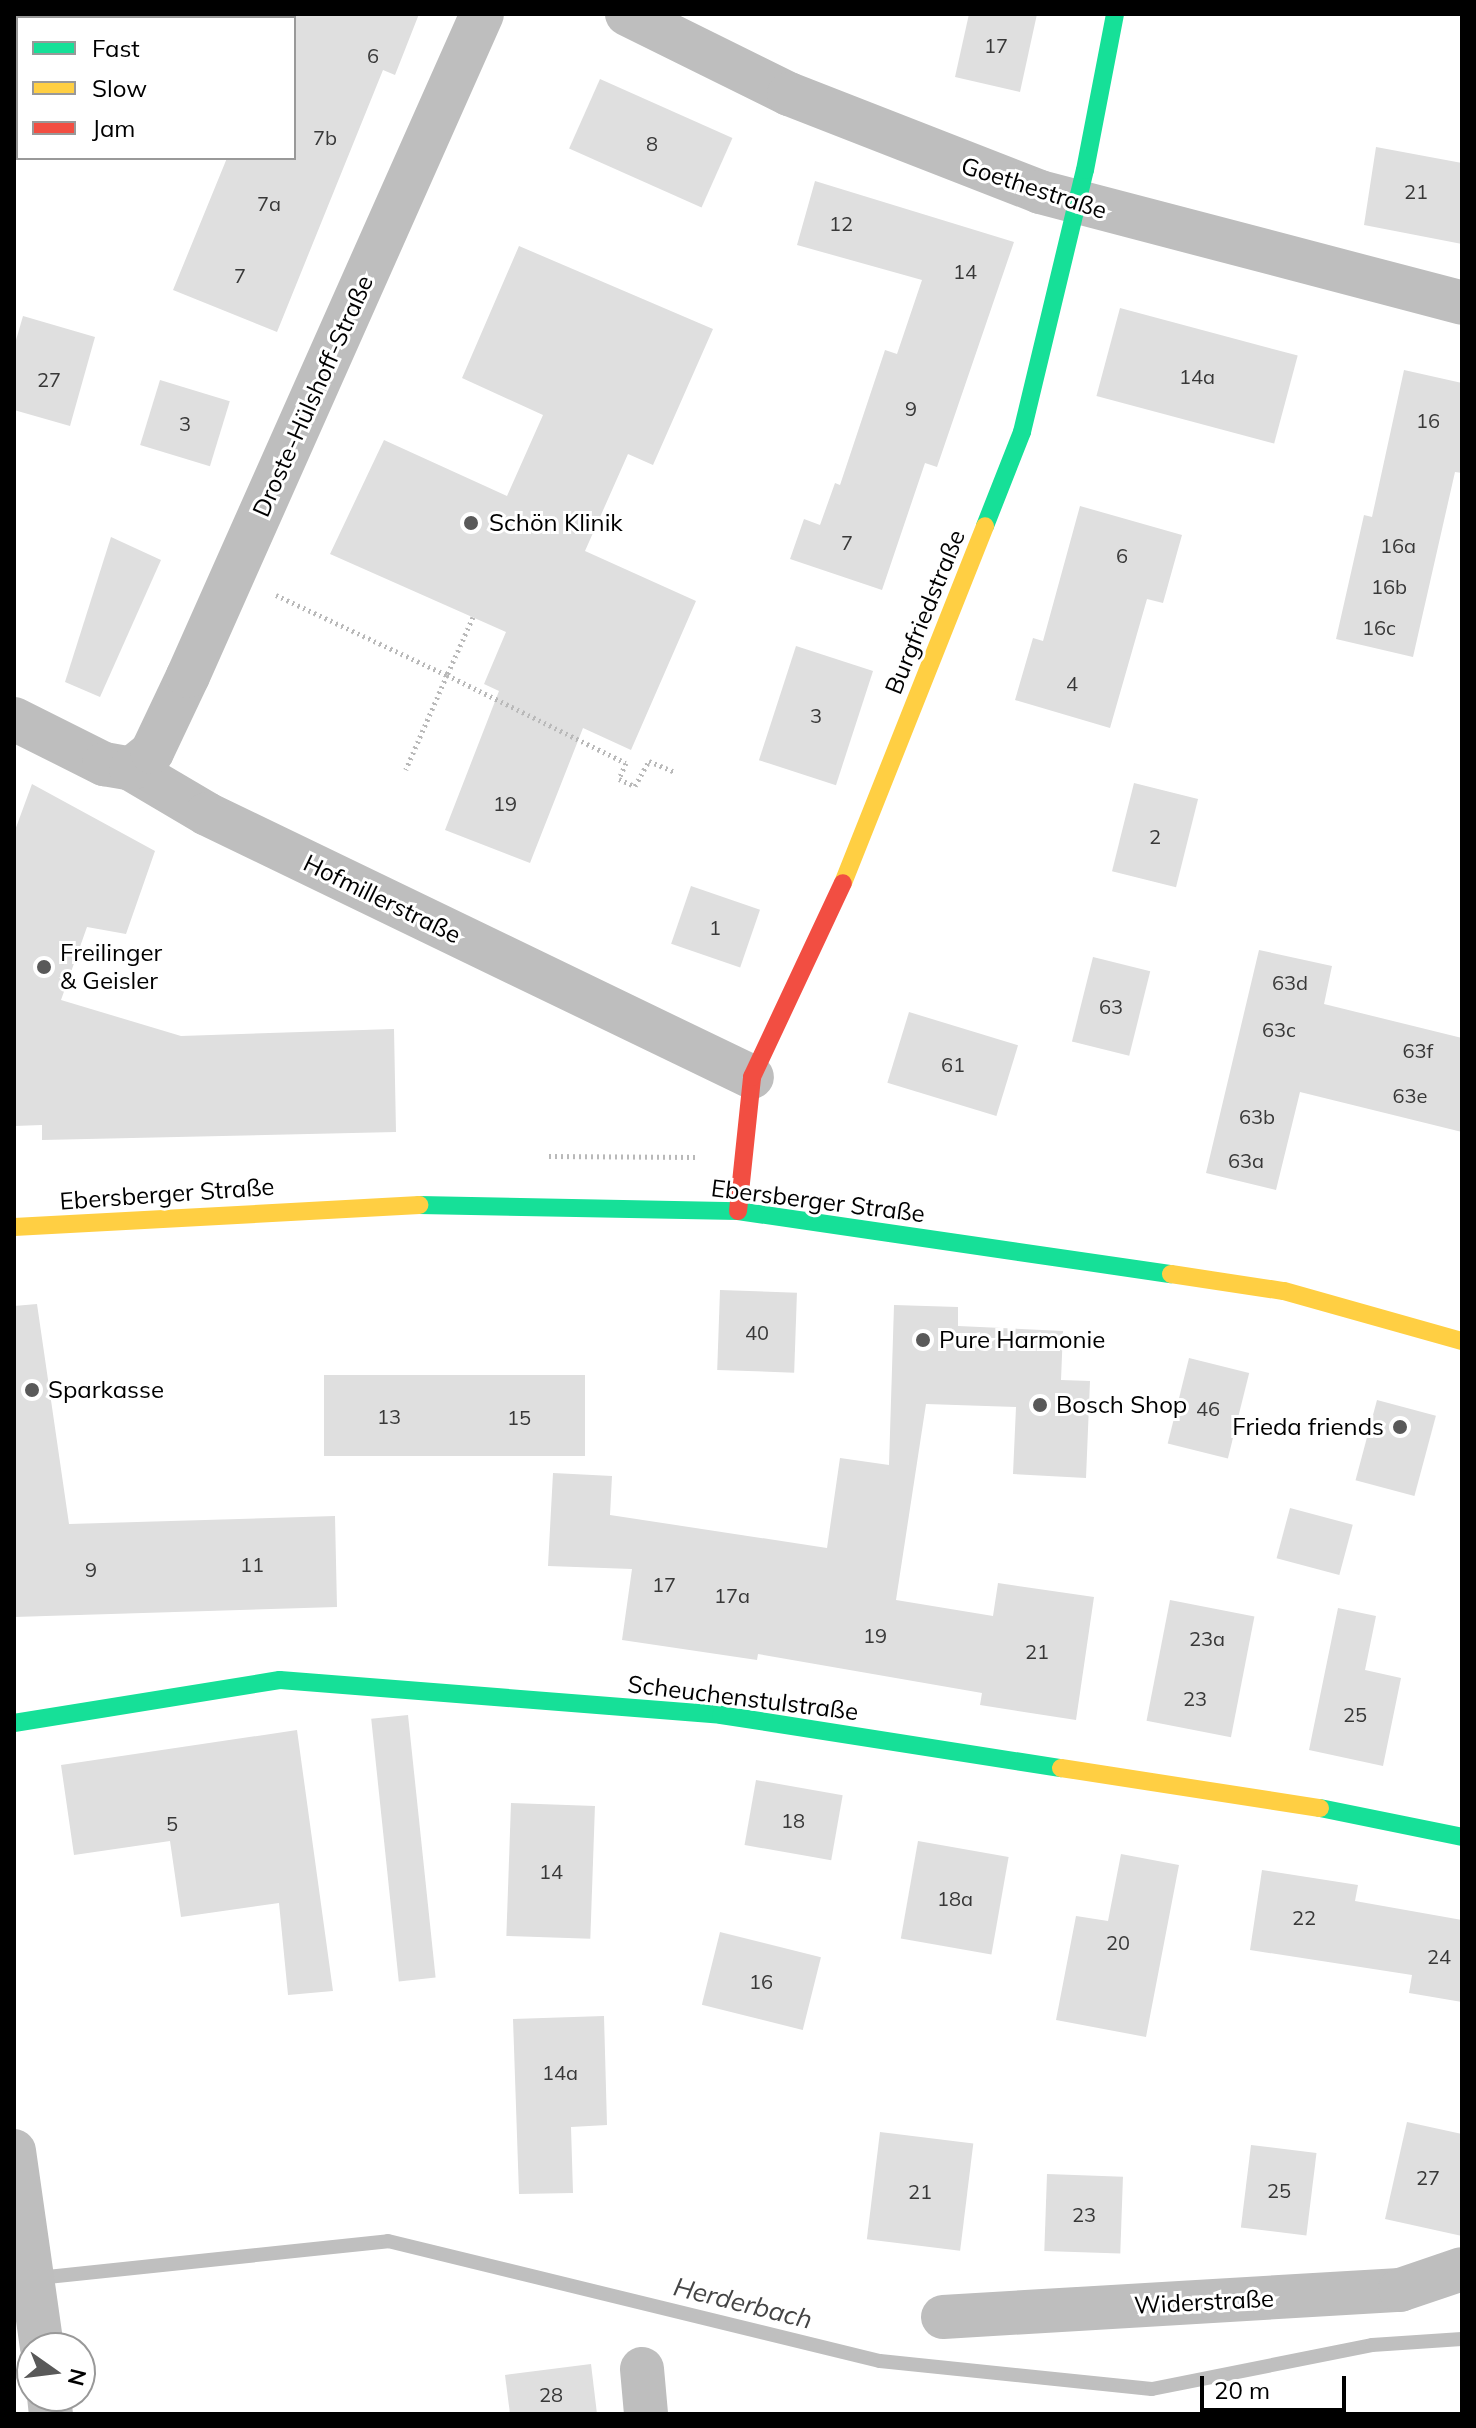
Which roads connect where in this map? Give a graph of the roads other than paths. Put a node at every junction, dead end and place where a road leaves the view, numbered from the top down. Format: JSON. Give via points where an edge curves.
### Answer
{"nodes":[{"id":1,"x":482,"y":14,"type":"edge"},
{"id":2,"x":627,"y":14,"type":"edge"},
{"id":3,"x":1115,"y":14,"type":"edge"},
{"id":4,"x":1077,"y":204,"type":"junction"},
{"id":5,"x":1462,"y":303,"type":"edge"},
{"id":6,"x":14,"y":719,"type":"edge"},
{"id":7,"x":131,"y":769,"type":"junction"},
{"id":8,"x":752,"y":1077,"type":"junction"},
{"id":9,"x":738,"y":1211,"type":"junction"},
{"id":10,"x":14,"y":1227,"type":"edge"},
{"id":11,"x":1462,"y":1341,"type":"edge"},
{"id":12,"x":14,"y":1723,"type":"edge"},
{"id":13,"x":1462,"y":1837,"type":"edge"},
{"id":14,"x":14,"y":2151,"type":"edge"},
{"id":15,"x":20,"y":2209,"type":"edge"},
{"id":16,"x":1462,"y":2269,"type":"edge"},
{"id":17,"x":943,"y":2317,"type":"dead end"},
{"id":18,"x":39,"y":2332,"type":"edge"},
{"id":19,"x":642,"y":2369,"type":"dead end"},
{"id":20,"x":646,"y":2414,"type":"edge"}],
"edges":[{"from":1,"to":7,"type":"street","name":"Droste-Hülshoff-Straße","via":[[152,752]]},
{"from":2,"to":4,"type":"street","name":"Goethestraße","via":[[789,94],[947,159]]},
{"from":3,"to":4,"type":"street","name":"Burgfriedstraße"},
{"from":4,"to":5,"type":"street","name":"Goethestraße"},
{"from":4,"to":8,"type":"street","name":"Burgfriedstraße","via":[[1022,432],[833,908]]},
{"from":6,"to":7,"type":"street","name":"Hofmillerstraße","via":[[104,764]]},
{"from":7,"to":8,"type":"street","name":"Hofmillerstraße","via":[[207,814]]},
{"from":8,"to":9,"type":"street","name":"Burgfriedstraße"},
{"from":9,"to":10,"type":"street","name":"Ebersberger Straße","via":[[390,1204]]},
{"from":9,"to":11,"type":"street","name":"Ebersberger Straße","via":[[1284,1291]]},
{"from":12,"to":13,"type":"street","name":"Scheuchenstulstraße","via":[[295,1681],[721,1715],[1333,1810]]},
{"from":14,"to":15,"type":"street"},
{"from":15,"to":18,"type":"street"},
{"from":16,"to":17,"type":"street","name":"Widerstraße","via":[[1400,2290]]},
{"from":19,"to":20,"type":"street"}]}
